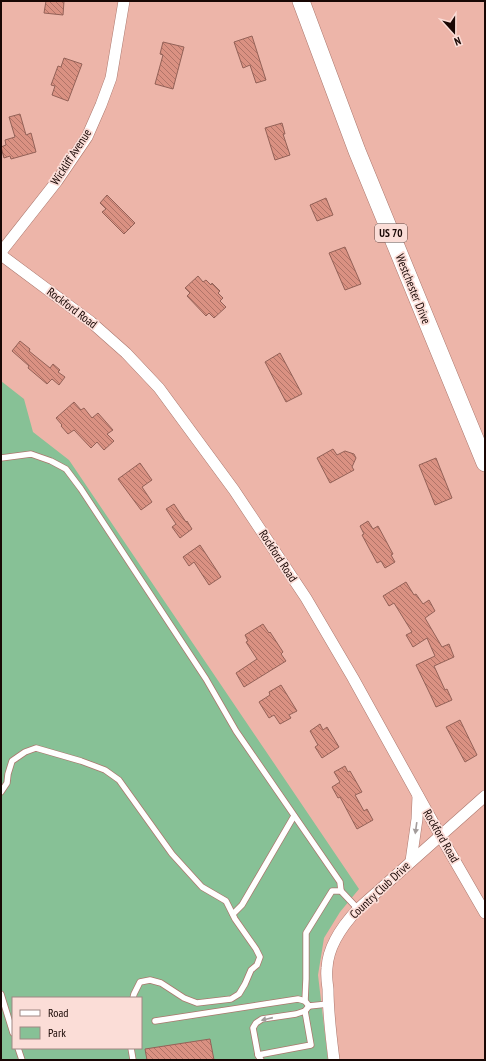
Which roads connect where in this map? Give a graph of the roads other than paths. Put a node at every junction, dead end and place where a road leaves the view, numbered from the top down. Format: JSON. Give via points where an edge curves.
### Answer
{"nodes":[{"id":1,"x":124,"y":1,"type":"edge"},
{"id":2,"x":301,"y":1,"type":"edge"},
{"id":3,"x":1,"y":253,"type":"edge"},
{"id":4,"x":1,"y":458,"type":"edge"},
{"id":5,"x":485,"y":463,"type":"edge"},
{"id":6,"x":1,"y":792,"type":"edge"},
{"id":7,"x":418,"y":795,"type":"junction"},
{"id":8,"x":485,"y":796,"type":"edge"},
{"id":9,"x":294,"y":816,"type":"junction"},
{"id":10,"x":440,"y":835,"type":"junction"},
{"id":11,"x":411,"y":861,"type":"junction"},
{"id":12,"x":341,"y":891,"type":"junction"},
{"id":13,"x":358,"y":909,"type":"junction"},
{"id":14,"x":485,"y":913,"type":"edge"},
{"id":15,"x":233,"y":914,"type":"junction"},
{"id":16,"x":1,"y":994,"type":"edge"},
{"id":17,"x":133,"y":997,"type":"edge"},
{"id":18,"x":307,"y":1003,"type":"junction"},
{"id":19,"x":328,"y":1004,"type":"junction"},
{"id":20,"x":305,"y":1011,"type":"junction"},
{"id":21,"x":155,"y":1021,"type":"dead end"},
{"id":22,"x":12,"y":1030,"type":"edge"},
{"id":23,"x":18,"y":1049,"type":"edge"},
{"id":24,"x":131,"y":1049,"type":"edge"},
{"id":25,"x":258,"y":1058,"type":"edge"},
{"id":26,"x":22,"y":1060,"type":"edge"},
{"id":27,"x":133,"y":1060,"type":"edge"},
{"id":28,"x":334,"y":1060,"type":"edge"}],
"edges":[{"from":1,"to":3,"type":"street","name":"Wickliff Avenue","via":[[111,78],[87,137]]},
{"from":2,"to":5,"type":"main road","name":"Westchester Drive","number":"US 70","via":[[357,151]]},
{"from":3,"to":7,"type":"street","name":"Rockford Road","via":[[91,322],[159,388],[243,501],[306,598]]},
{"from":4,"to":9,"type":"lane","via":[[31,454],[66,469]]},
{"from":6,"to":15,"type":"lane","via":[[7,783],[12,762],[25,752],[36,748],[105,770],[119,780],[172,854],[202,887],[226,901]]},
{"from":7,"to":10,"type":"street","name":"Rockford Road"},
{"from":7,"to":11,"type":"street","one_way":true},
{"from":8,"to":10,"type":"street","name":"Country Club Drive"},
{"from":9,"to":12,"type":"lane","via":[[340,882]]},
{"from":9,"to":15,"type":"lane","via":[[242,905]]},
{"from":10,"to":11,"type":"street","name":"Country Club Drive"},
{"from":10,"to":14,"type":"street","name":"Rockford Road"},
{"from":11,"to":13,"type":"street","name":"Country Club Drive"},
{"from":12,"to":13,"type":"lane"},
{"from":12,"to":18,"type":"lane","via":[[332,891],[306,933]]},
{"from":13,"to":19,"type":"street","name":"Country Club Drive","via":[[348,919],[330,954],[327,968]]},
{"from":15,"to":17,"type":"lane","via":[[260,957],[239,994],[231,999],[198,1003],[184,998],[161,983],[150,980],[140,982]]},
{"from":16,"to":22,"type":"lane"},
{"from":18,"to":19,"type":"lane"},
{"from":18,"to":20,"type":"lane"},
{"from":18,"to":21,"type":"lane","via":[[298,1000]]},
{"from":19,"to":28,"type":"street","name":"Country Club Drive"},
{"from":20,"to":25,"type":"lane","one_way":true,"via":[[262,1019],[256,1023],[253,1028]]},
{"from":20,"to":25,"type":"lane","via":[[311,1045]]},
{"from":23,"to":26,"type":"lane"},
{"from":24,"to":27,"type":"lane"}]}
